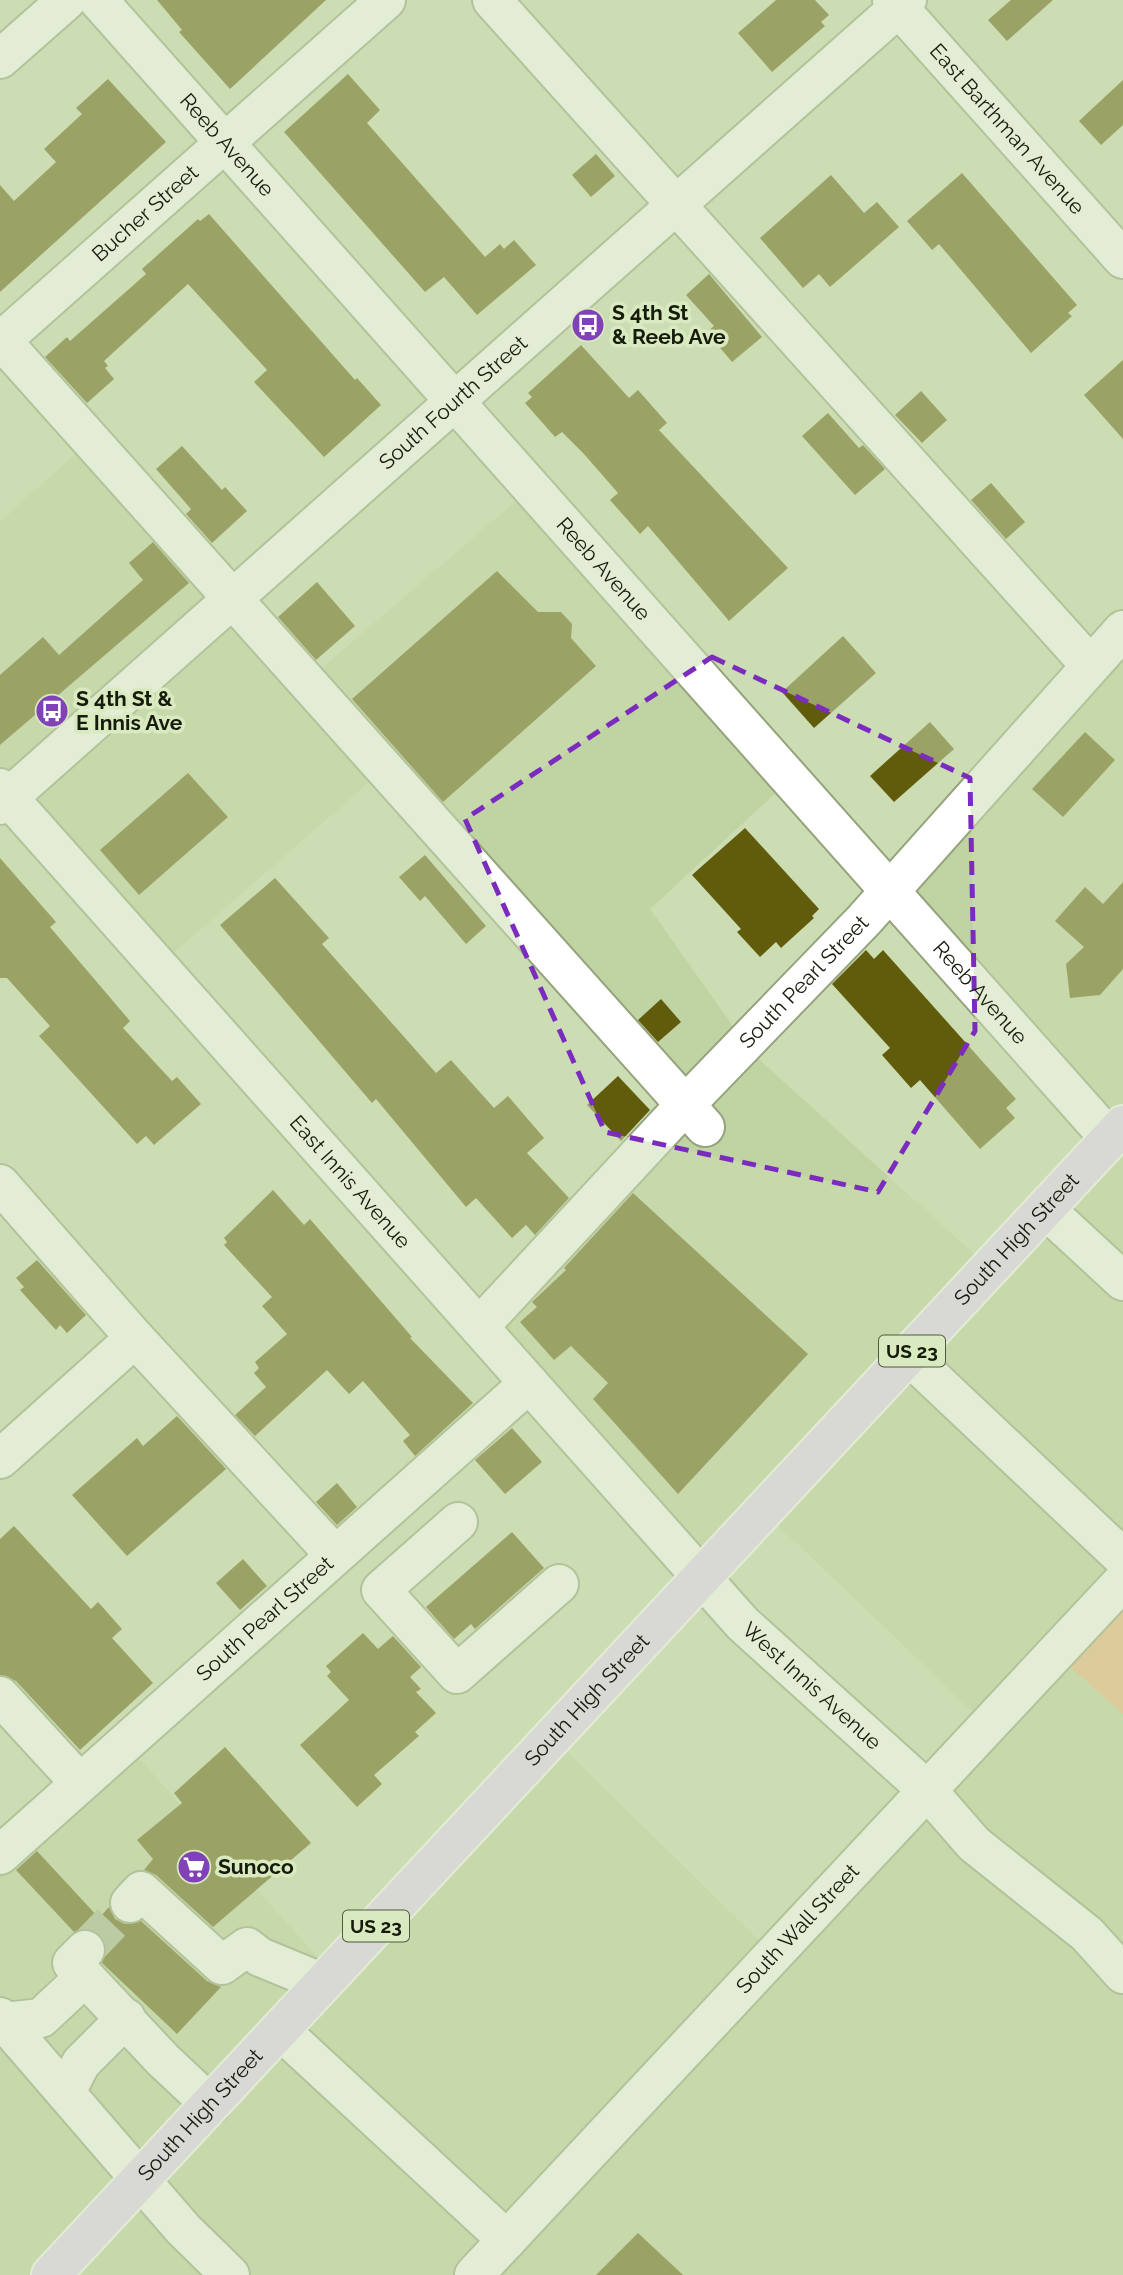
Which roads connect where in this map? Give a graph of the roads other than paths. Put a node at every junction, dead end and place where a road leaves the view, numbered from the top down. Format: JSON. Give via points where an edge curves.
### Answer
{"nodes":[{"id":1,"x":67,"y":0,"type":"edge"},
{"id":2,"x":98,"y":0,"type":"edge"},
{"id":3,"x":386,"y":0,"type":"edge"},
{"id":4,"x":492,"y":0,"type":"edge"},
{"id":5,"x":899,"y":2,"type":"edge"},
{"id":6,"x":0,"y":59,"type":"edge"},
{"id":7,"x":225,"y":143,"type":"junction"},
{"id":8,"x":677,"y":203,"type":"junction"},
{"id":9,"x":1123,"y":259,"type":"edge"},
{"id":10,"x":1,"y":341,"type":"edge"},
{"id":11,"x":454,"y":401,"type":"junction"},
{"id":12,"x":233,"y":598,"type":"junction"},
{"id":13,"x":1123,"y":630,"type":"edge"},
{"id":14,"x":1090,"y":664,"type":"junction"},
{"id":15,"x":3,"y":797,"type":"edge"},
{"id":16,"x":890,"y":891,"type":"junction"},
{"id":17,"x":695,"y":1116,"type":"junction"},
{"id":18,"x":1117,"y":1132,"type":"edge"},
{"id":19,"x":0,"y":1184,"type":"edge"},
{"id":20,"x":1045,"y":1209,"type":"junction"},
{"id":21,"x":1123,"y":1281,"type":"edge"},
{"id":22,"x":479,"y":1327,"type":"junction"},
{"id":23,"x":135,"y":1338,"type":"junction"},
{"id":24,"x":908,"y":1355,"type":"junction"},
{"id":25,"x":529,"y":1383,"type":"junction"},
{"id":26,"x":0,"y":1459,"type":"edge"},
{"id":27,"x":420,"y":1480,"type":"junction"},
{"id":28,"x":335,"y":1555,"type":"junction"},
{"id":29,"x":1123,"y":1558,"type":"edge"},
{"id":30,"x":701,"y":1576,"type":"junction"},
{"id":31,"x":1123,"y":1581,"type":"edge"},
{"id":32,"x":559,"y":1584,"type":"dead end"},
{"id":33,"x":0,"y":1696,"type":"edge"},
{"id":34,"x":79,"y":1782,"type":"junction"},
{"id":35,"x":927,"y":1790,"type":"junction"},
{"id":36,"x":0,"y":1855,"type":"edge"},
{"id":37,"x":130,"y":1903,"type":"dead end"},
{"id":38,"x":1123,"y":1974,"type":"edge"},
{"id":39,"x":323,"y":1983,"type":"junction"},
{"id":40,"x":126,"y":2018,"type":"junction"},
{"id":41,"x":2,"y":2020,"type":"edge"},
{"id":42,"x":279,"y":2030,"type":"junction"},
{"id":43,"x":66,"y":2092,"type":"junction"},
{"id":44,"x":211,"y":2105,"type":"junction"},
{"id":45,"x":142,"y":2178,"type":"junction"},
{"id":46,"x":507,"y":2240,"type":"junction"},
{"id":47,"x":51,"y":2275,"type":"edge"},
{"id":48,"x":230,"y":2275,"type":"edge"},
{"id":49,"x":474,"y":2275,"type":"edge"}],
"edges":[{"from":1,"to":6,"type":"street"},
{"from":2,"to":7,"type":"street","name":"Reeb Avenue"},
{"from":3,"to":7,"type":"street","name":"Bucher Street"},
{"from":4,"to":8,"type":"street"},
{"from":5,"to":8,"type":"street","name":"South Fourth Street"},
{"from":5,"to":9,"type":"street","name":"East Barthman Avenue"},
{"from":7,"to":10,"type":"street","name":"Bucher Street"},
{"from":7,"to":11,"type":"street","name":"Reeb Avenue"},
{"from":8,"to":11,"type":"street","name":"South Fourth Street"},
{"from":8,"to":14,"type":"street"},
{"from":10,"to":12,"type":"street"},
{"from":11,"to":12,"type":"street","name":"South Fourth Street"},
{"from":11,"to":16,"type":"street","name":"Reeb Avenue"},
{"from":12,"to":15,"type":"street","name":"South Fourth Street"},
{"from":12,"to":17,"type":"street"},
{"from":13,"to":14,"type":"street","name":"South Pearl Street"},
{"from":14,"to":16,"type":"street","name":"South Pearl Street"},
{"from":15,"to":22,"type":"street","name":"East Innis Avenue"},
{"from":16,"to":17,"type":"street","name":"South Pearl Street"},
{"from":16,"to":18,"type":"street","name":"Reeb Avenue"},
{"from":17,"to":22,"type":"street","name":"South Pearl Street"},
{"from":18,"to":20,"type":"main road","name":"South High Street","number":"US 23"},
{"from":19,"to":23,"type":"street"},
{"from":20,"to":21,"type":"street"},
{"from":20,"to":24,"type":"main road","name":"South High Street","number":"US 23"},
{"from":22,"to":25,"type":"street","name":"East Innis Avenue"},
{"from":23,"to":26,"type":"street"},
{"from":23,"to":28,"type":"street"},
{"from":24,"to":29,"type":"street"},
{"from":24,"to":30,"type":"main road","name":"South High Street","number":"US 23"},
{"from":25,"to":27,"type":"street","name":"South Pearl Street"},
{"from":25,"to":30,"type":"street","name":"East Innis Avenue"},
{"from":27,"to":28,"type":"street","name":"South Pearl Street"},
{"from":27,"to":32,"type":"street","via":[[471,1511],[382,1590],[457,1674]]},
{"from":28,"to":34,"type":"street","name":"South Pearl Street"},
{"from":30,"to":35,"type":"street","name":"West Innis Avenue","via":[[743,1624]]},
{"from":30,"to":39,"type":"main road","name":"South High Street","number":"US 23"},
{"from":31,"to":35,"type":"street","name":"South Wall Street"},
{"from":33,"to":34,"type":"street"},
{"from":34,"to":36,"type":"street","name":"South Pearl Street"},
{"from":35,"to":38,"type":"street","name":"West Innis Avenue","via":[[974,1844],[1087,1934]]},
{"from":35,"to":46,"type":"street","name":"South Wall Street"},
{"from":37,"to":39,"type":"street","via":[[142,1891],[222,1965],[247,1947]]},
{"from":39,"to":42,"type":"main road","name":"South High Street","number":"US 23"},
{"from":40,"to":41,"type":"street","via":[[85,1963],[41,2018]]},
{"from":40,"to":43,"type":"street","via":[[81,2063]]},
{"from":40,"to":44,"type":"street"},
{"from":41,"to":43,"type":"street"},
{"from":42,"to":44,"type":"main road","name":"South High Street","number":"US 23"},
{"from":42,"to":46,"type":"street"},
{"from":43,"to":45,"type":"street"},
{"from":44,"to":45,"type":"main road","name":"South High Street","number":"US 23"},
{"from":45,"to":47,"type":"main road","name":"South High Street","number":"US 23"},
{"from":45,"to":48,"type":"street","via":[[183,2229]]},
{"from":46,"to":49,"type":"street","name":"South Wall Street"}]}
